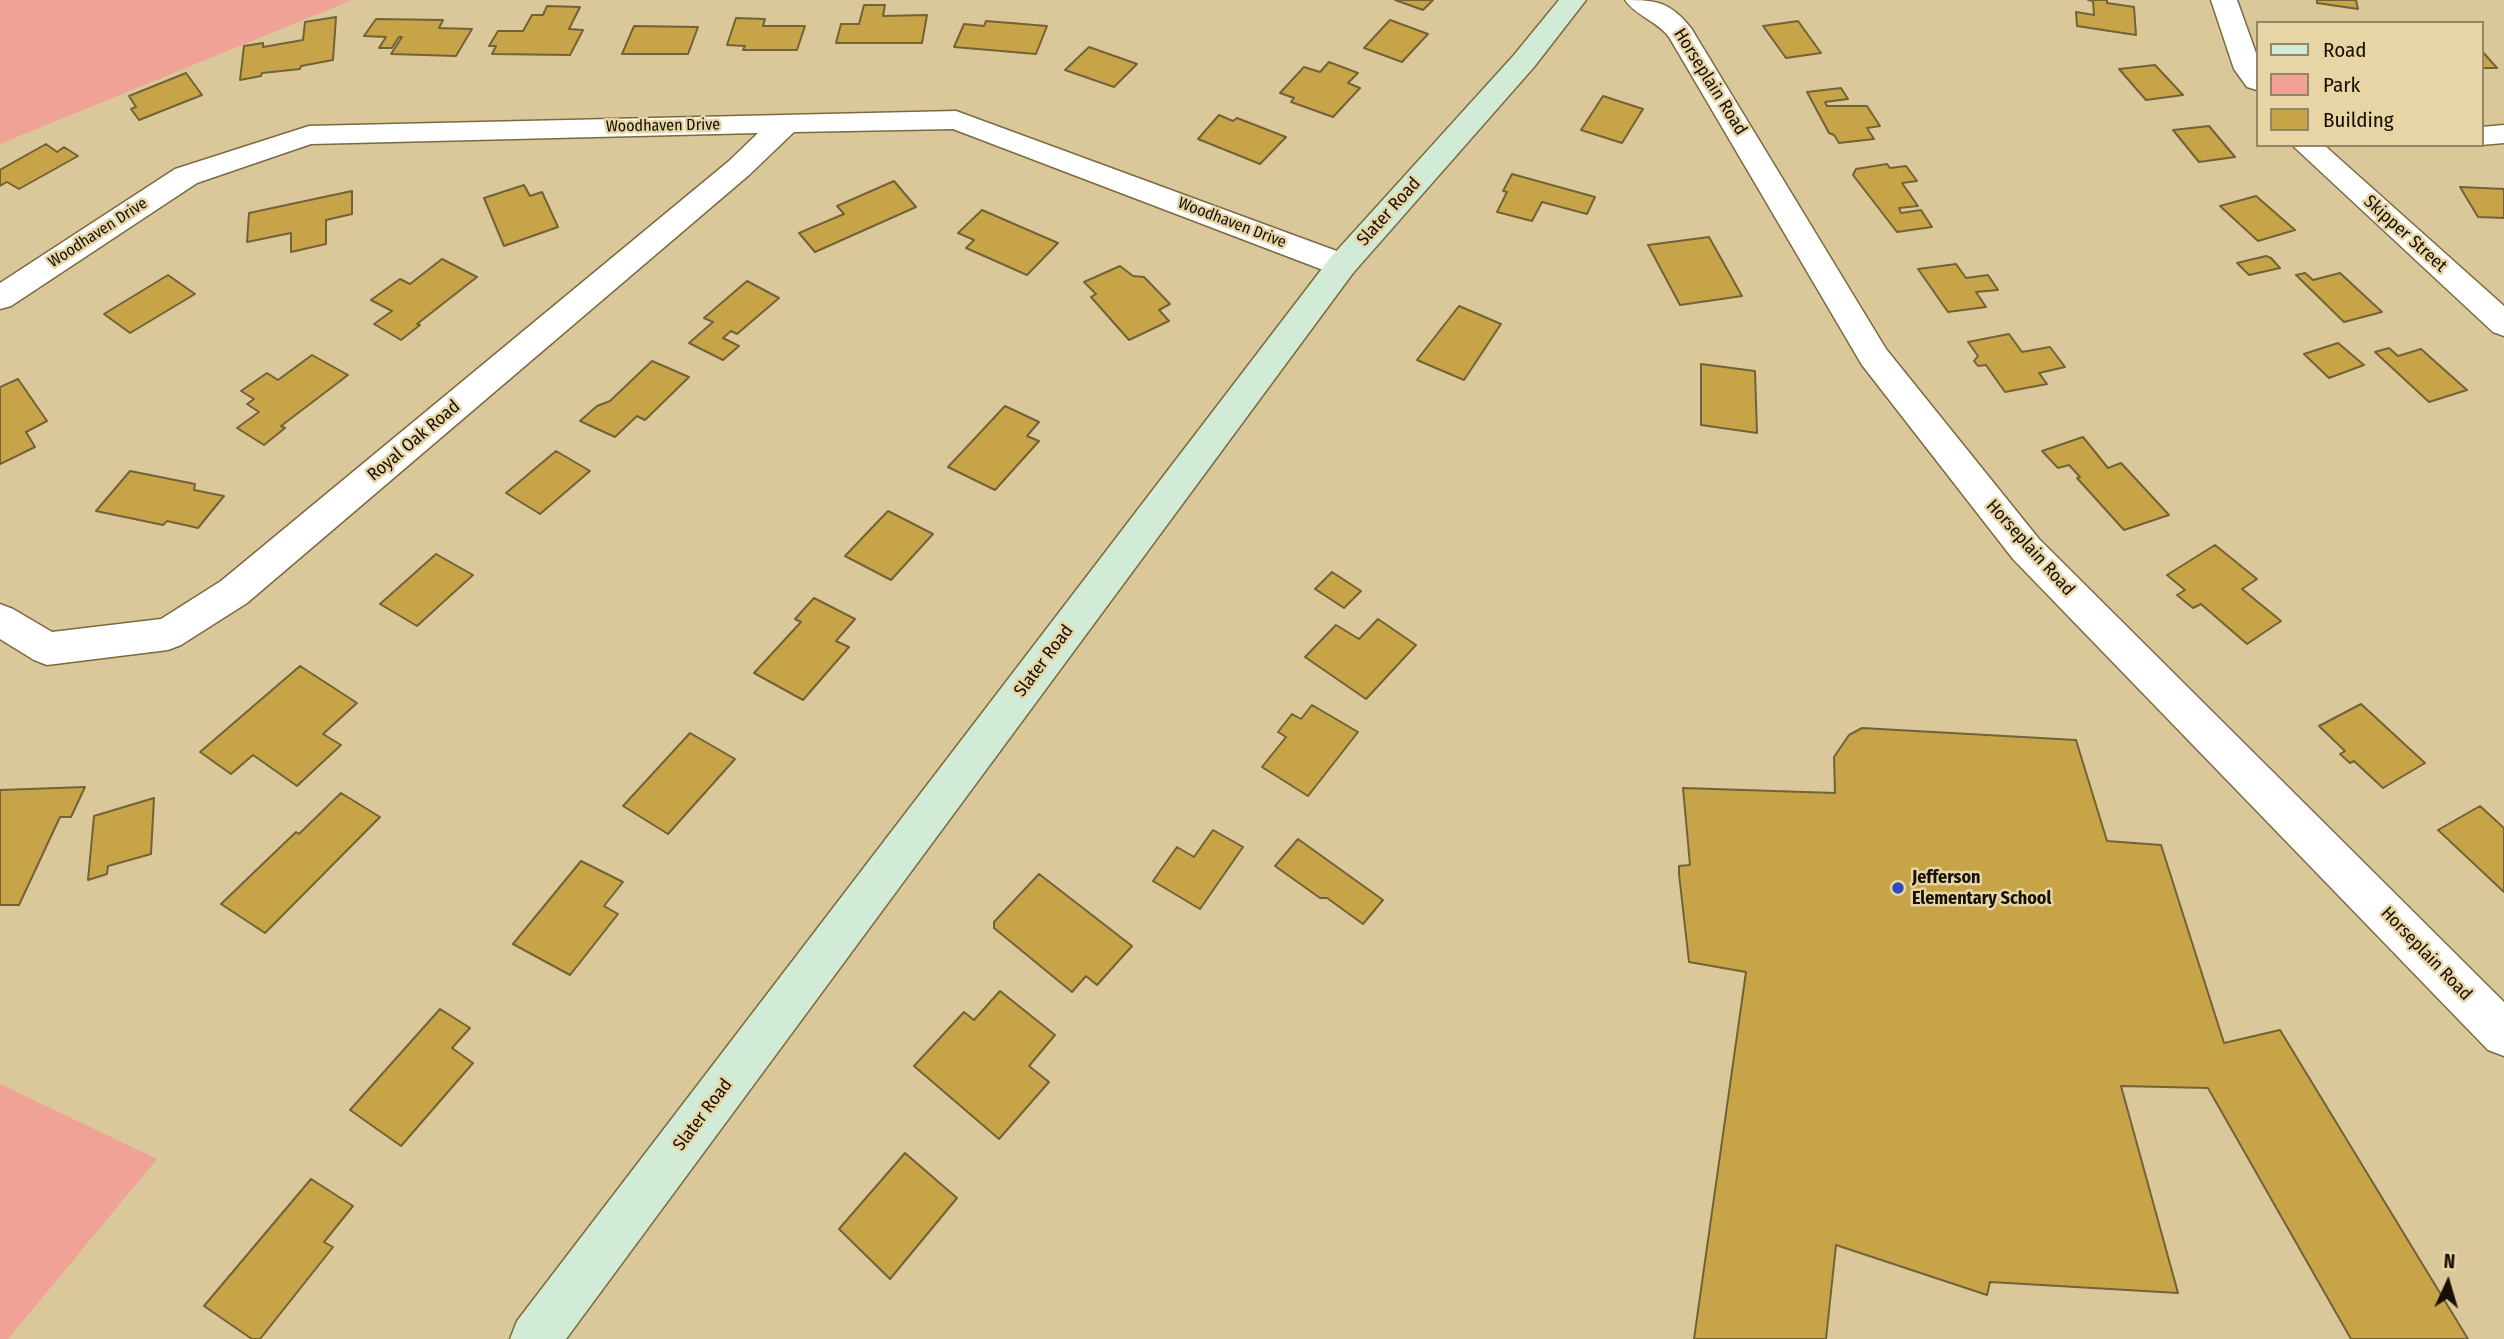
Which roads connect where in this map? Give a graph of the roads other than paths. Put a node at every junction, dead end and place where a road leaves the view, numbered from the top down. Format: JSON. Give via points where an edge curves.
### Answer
{"nodes":[{"id":1,"x":1573,"y":0,"type":"edge"},
{"id":2,"x":1638,"y":0,"type":"edge"},
{"id":3,"x":2224,"y":0,"type":"edge"},
{"id":4,"x":2256,"y":80,"type":"edge"},
{"id":5,"x":786,"y":123,"type":"junction"},
{"id":6,"x":2504,"y":134,"type":"edge"},
{"id":7,"x":2483,"y":136,"type":"edge"},
{"id":8,"x":2307,"y":147,"type":"edge"},
{"id":9,"x":1342,"y":265,"type":"junction"},
{"id":10,"x":0,"y":298,"type":"edge"},
{"id":11,"x":2504,"y":324,"type":"edge"},
{"id":12,"x":0,"y":620,"type":"edge"},
{"id":13,"x":2504,"y":1034,"type":"edge"},
{"id":14,"x":535,"y":1339,"type":"edge"}],
"edges":[{"from":1,"to":9,"type":"main road","name":"Slater Road"},
{"from":2,"to":13,"type":"street","name":"Horseplain Road","via":[[1670,20],[1681,34],[1874,357],[2026,549]]},
{"from":3,"to":4,"type":"street"},
{"from":5,"to":9,"type":"street","name":"Woodhaven Drive","via":[[957,120]]},
{"from":5,"to":10,"type":"street","name":"Woodhaven Drive","via":[[309,135],[186,176]]},
{"from":5,"to":12,"type":"street","name":"Royal Oak Road","via":[[739,168],[234,592],[168,634],[47,649]]},
{"from":6,"to":7,"type":"street"},
{"from":8,"to":11,"type":"street","name":"Skipper Street"},
{"from":9,"to":14,"type":"main road","name":"Slater Road"}]}
